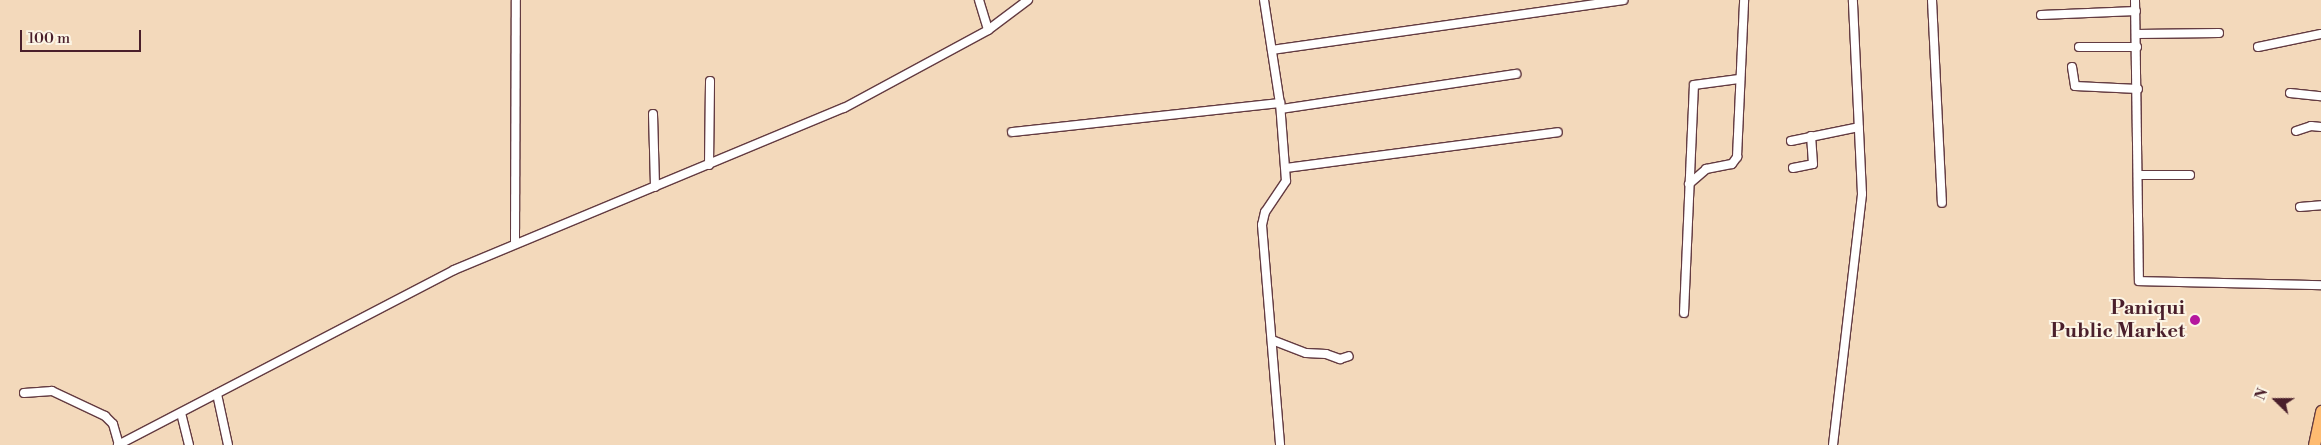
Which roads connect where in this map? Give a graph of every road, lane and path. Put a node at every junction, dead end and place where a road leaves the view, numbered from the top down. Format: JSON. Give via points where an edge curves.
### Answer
{"nodes":[{"id":1,"x":516,"y":0,"type":"edge"},
{"id":2,"x":979,"y":0,"type":"edge"},
{"id":3,"x":1028,"y":0,"type":"edge"},
{"id":4,"x":1264,"y":0,"type":"edge"},
{"id":5,"x":1552,"y":0,"type":"edge"},
{"id":6,"x":1623,"y":0,"type":"edge"},
{"id":7,"x":1744,"y":0,"type":"edge"},
{"id":8,"x":1853,"y":0,"type":"edge"},
{"id":9,"x":1932,"y":0,"type":"edge"},
{"id":10,"x":2135,"y":0,"type":"edge"},
{"id":11,"x":1553,"y":10,"type":"junction"},
{"id":12,"x":2136,"y":11,"type":"junction"},
{"id":13,"x":2041,"y":15,"type":"dead end"},
{"id":14,"x":988,"y":30,"type":"junction"},
{"id":15,"x":2219,"y":33,"type":"dead end"},
{"id":16,"x":2137,"y":34,"type":"junction"},
{"id":17,"x":2321,"y":34,"type":"edge"},
{"id":18,"x":2080,"y":47,"type":"dead end"},
{"id":19,"x":2137,"y":47,"type":"junction"},
{"id":20,"x":2258,"y":47,"type":"dead end"},
{"id":21,"x":1272,"y":50,"type":"junction"},
{"id":22,"x":2072,"y":67,"type":"dead end"},
{"id":23,"x":1516,"y":74,"type":"dead end"},
{"id":24,"x":1739,"y":79,"type":"junction"},
{"id":25,"x":710,"y":81,"type":"dead end"},
{"id":26,"x":2138,"y":89,"type":"junction"},
{"id":27,"x":2290,"y":93,"type":"dead end"},
{"id":28,"x":2321,"y":96,"type":"edge"},
{"id":29,"x":1280,"y":106,"type":"junction"},
{"id":30,"x":653,"y":114,"type":"dead end"},
{"id":31,"x":1859,"y":127,"type":"junction"},
{"id":32,"x":2321,"y":127,"type":"edge"},
{"id":33,"x":2296,"y":131,"type":"dead end"},
{"id":34,"x":1012,"y":132,"type":"dead end"},
{"id":35,"x":1558,"y":132,"type":"dead end"},
{"id":36,"x":1811,"y":136,"type":"junction"},
{"id":37,"x":1791,"y":141,"type":"dead end"},
{"id":38,"x":709,"y":165,"type":"junction"},
{"id":39,"x":1286,"y":168,"type":"junction"},
{"id":40,"x":1793,"y":168,"type":"dead end"},
{"id":41,"x":2138,"y":175,"type":"junction"},
{"id":42,"x":2190,"y":175,"type":"dead end"},
{"id":43,"x":1689,"y":184,"type":"junction"},
{"id":44,"x":655,"y":187,"type":"junction"},
{"id":45,"x":1942,"y":203,"type":"dead end"},
{"id":46,"x":2321,"y":205,"type":"edge"},
{"id":47,"x":2300,"y":207,"type":"dead end"},
{"id":48,"x":515,"y":242,"type":"junction"},
{"id":49,"x":2321,"y":285,"type":"edge"},
{"id":50,"x":1684,"y":313,"type":"dead end"},
{"id":51,"x":1272,"y":340,"type":"junction"},
{"id":52,"x":1349,"y":356,"type":"dead end"},
{"id":53,"x":24,"y":392,"type":"dead end"},
{"id":54,"x":217,"y":394,"type":"junction"},
{"id":55,"x":2321,"y":411,"type":"edge"},
{"id":56,"x":181,"y":413,"type":"junction"},
{"id":57,"x":118,"y":445,"type":"edge"},
{"id":58,"x":189,"y":445,"type":"edge"},
{"id":59,"x":228,"y":445,"type":"edge"},
{"id":60,"x":1280,"y":445,"type":"edge"},
{"id":61,"x":1833,"y":445,"type":"edge"},
{"id":62,"x":2314,"y":445,"type":"edge"}],
"edges":[{"from":1,"to":48,"type":"street"},
{"from":2,"to":14,"type":"street"},
{"from":3,"to":14,"type":"street"},
{"from":4,"to":21,"type":"street"},
{"from":5,"to":11,"type":"street"},
{"from":6,"to":11,"type":"street"},
{"from":7,"to":24,"type":"street"},
{"from":8,"to":31,"type":"street"},
{"from":9,"to":45,"type":"street"},
{"from":10,"to":12,"type":"street"},
{"from":11,"to":21,"type":"street"},
{"from":12,"to":13,"type":"street"},
{"from":12,"to":16,"type":"street"},
{"from":14,"to":38,"type":"street","via":[[844,108]]},
{"from":15,"to":16,"type":"street"},
{"from":16,"to":19,"type":"street"},
{"from":17,"to":20,"type":"street"},
{"from":18,"to":19,"type":"street"},
{"from":19,"to":26,"type":"street"},
{"from":21,"to":29,"type":"street"},
{"from":22,"to":26,"type":"street","via":[[2075,86]]},
{"from":23,"to":29,"type":"street"},
{"from":24,"to":43,"type":"street","via":[[1738,157],[1732,164],[1706,169]]},
{"from":24,"to":43,"type":"street","via":[[1694,85]]},
{"from":25,"to":38,"type":"street"},
{"from":26,"to":41,"type":"street"},
{"from":27,"to":28,"type":"street"},
{"from":29,"to":34,"type":"street"},
{"from":29,"to":39,"type":"street"},
{"from":30,"to":44,"type":"street"},
{"from":31,"to":36,"type":"street"},
{"from":31,"to":61,"type":"street","via":[[1862,194]]},
{"from":32,"to":33,"type":"street","via":[[2311,126]]},
{"from":35,"to":39,"type":"street"},
{"from":36,"to":37,"type":"street"},
{"from":36,"to":40,"type":"street","via":[[1813,164]]},
{"from":38,"to":44,"type":"street"},
{"from":39,"to":51,"type":"street","via":[[1282,190],[1262,218]]},
{"from":41,"to":42,"type":"street"},
{"from":41,"to":49,"type":"street","via":[[2139,281]]},
{"from":43,"to":50,"type":"street"},
{"from":44,"to":48,"type":"street"},
{"from":46,"to":47,"type":"street"},
{"from":48,"to":54,"type":"street","via":[[454,270]]},
{"from":51,"to":52,"type":"street","via":[[1298,352],[1340,359]]},
{"from":51,"to":60,"type":"street"},
{"from":53,"to":57,"type":"street","via":[[52,391],[105,416],[113,424]]},
{"from":54,"to":56,"type":"street"},
{"from":54,"to":59,"type":"street"},
{"from":55,"to":62,"type":"main road"},
{"from":56,"to":57,"type":"street"},
{"from":56,"to":58,"type":"street"}]}
